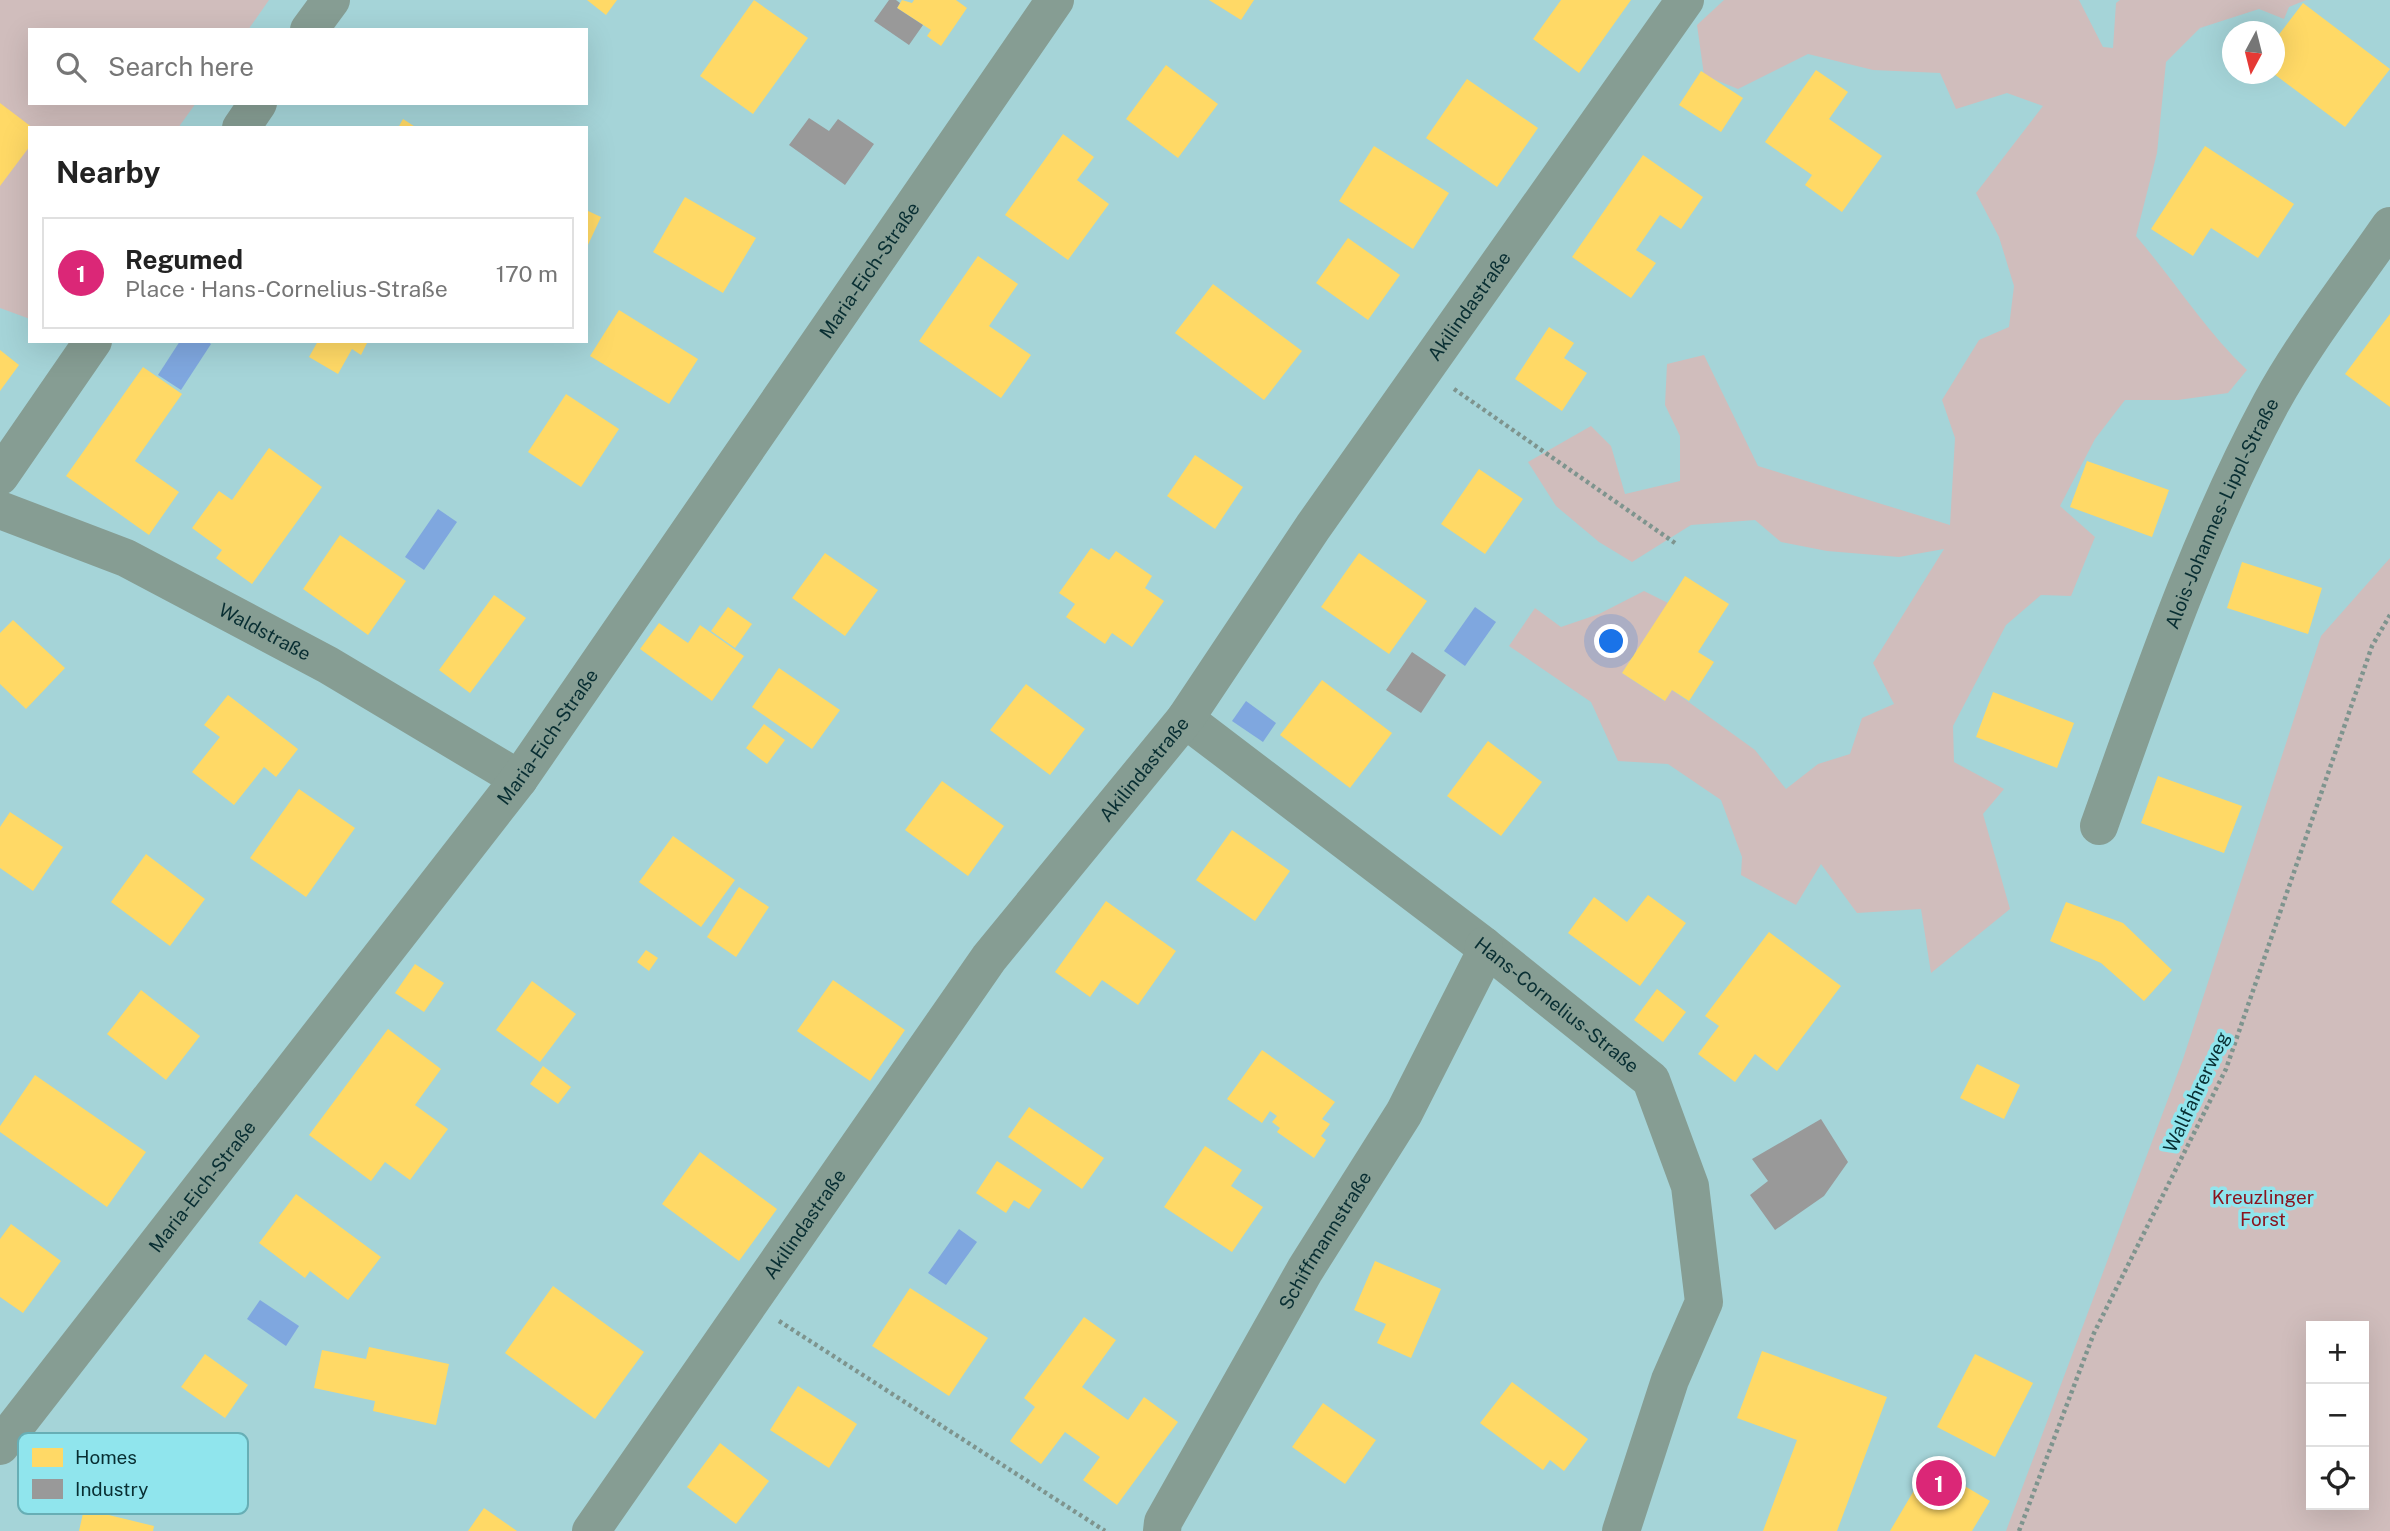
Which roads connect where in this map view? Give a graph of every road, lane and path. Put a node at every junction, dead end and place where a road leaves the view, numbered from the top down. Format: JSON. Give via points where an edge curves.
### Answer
{"nodes":[{"id":1,"x":331,"y":0,"type":"edge"},
{"id":2,"x":1055,"y":0,"type":"edge"},
{"id":3,"x":1685,"y":0,"type":"edge"},
{"id":4,"x":310,"y":28,"type":"edge"},
{"id":5,"x":257,"y":105,"type":"edge"},
{"id":6,"x":242,"y":126,"type":"edge"},
{"id":7,"x":2390,"y":226,"type":"edge"},
{"id":8,"x":92,"y":343,"type":"edge"},
{"id":9,"x":1425,"y":368,"type":"junction"},
{"id":10,"x":0,"y":476,"type":"edge"},
{"id":11,"x":0,"y":510,"type":"edge"},
{"id":12,"x":1675,"y":543,"type":"dead end"},
{"id":13,"x":2390,"y":615,"type":"edge"},
{"id":14,"x":1185,"y":719,"type":"junction"},
{"id":15,"x":519,"y":779,"type":"junction"},
{"id":16,"x":2099,"y":826,"type":"dead end"},
{"id":17,"x":1484,"y":946,"type":"junction"},
{"id":18,"x":750,"y":1302,"type":"junction"},
{"id":19,"x":0,"y":1446,"type":"edge"},
{"id":20,"x":591,"y":1531,"type":"edge"},
{"id":21,"x":1105,"y":1531,"type":"edge"},
{"id":22,"x":1162,"y":1531,"type":"edge"},
{"id":23,"x":1621,"y":1531,"type":"edge"},
{"id":24,"x":2019,"y":1531,"type":"edge"}],
"edges":[{"from":1,"to":4,"type":"street"},
{"from":2,"to":15,"type":"street","name":"Maria-Eich-Straße"},
{"from":3,"to":9,"type":"street","name":"Akilindastraße"},
{"from":5,"to":6,"type":"street"},
{"from":7,"to":16,"type":"street","name":"Alois-Johannes-Lippl-Straße","via":[[2273,400],[2235,473],[2151,679]]},
{"from":8,"to":10,"type":"street"},
{"from":9,"to":12,"type":"path"},
{"from":9,"to":14,"type":"street","name":"Akilindastraße"},
{"from":11,"to":15,"type":"street","name":"Waldstraße","via":[[126,558],[328,665]]},
{"from":13,"to":24,"type":"path","name":"Wallfahrerweg","via":[[2372,646],[2226,1069],[2094,1333]]},
{"from":14,"to":17,"type":"street","name":"Hans-Cornelius-Straße"},
{"from":14,"to":18,"type":"street","name":"Akilindastraße","via":[[989,958]]},
{"from":15,"to":19,"type":"street","name":"Maria-Eich-Straße"},
{"from":17,"to":22,"type":"street","name":"Schiffmannstraße","via":[[1482,959],[1404,1113],[1306,1270]]},
{"from":17,"to":23,"type":"street","name":"Hans-Cornelius-Straße","via":[[1651,1080],[1690,1186],[1704,1302],[1670,1380]]},
{"from":18,"to":20,"type":"street","name":"Akilindastraße"},
{"from":18,"to":21,"type":"path"}]}
